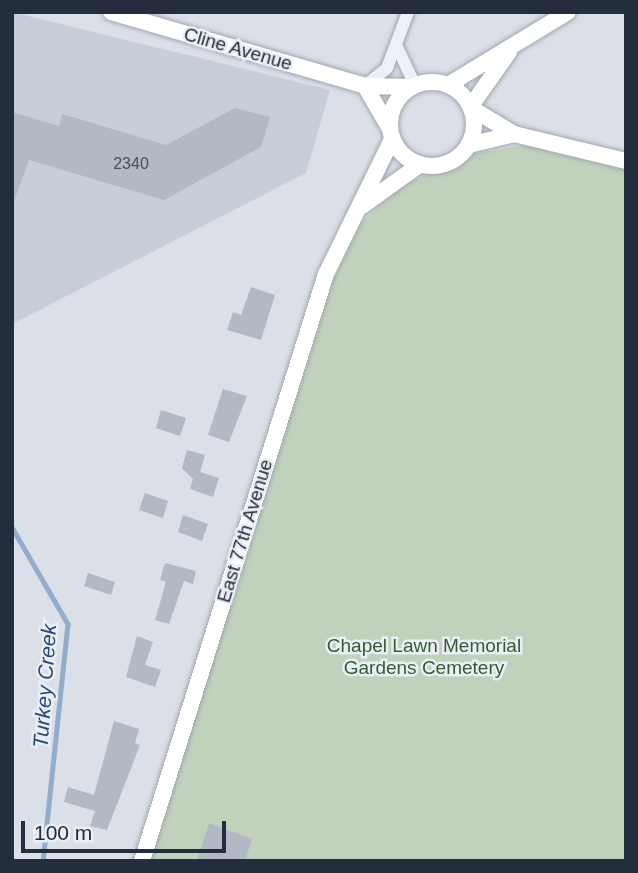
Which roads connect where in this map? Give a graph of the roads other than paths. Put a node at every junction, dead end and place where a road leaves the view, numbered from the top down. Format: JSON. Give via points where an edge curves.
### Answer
{"nodes":[{"id":1,"x":111,"y":12,"type":"edge"},
{"id":2,"x":408,"y":12,"type":"edge"},
{"id":3,"x":568,"y":12,"type":"edge"},
{"id":4,"x":518,"y":39,"type":"junction"},
{"id":5,"x":397,"y":47,"type":"junction"},
{"id":6,"x":448,"y":85,"type":"junction"},
{"id":7,"x":365,"y":86,"type":"junction"},
{"id":8,"x":413,"y":86,"type":"junction"},
{"id":9,"x":471,"y":107,"type":"junction"},
{"id":10,"x":391,"y":134,"type":"junction"},
{"id":11,"x":514,"y":134,"type":"junction"},
{"id":12,"x":469,"y":145,"type":"junction"},
{"id":13,"x":626,"y":161,"type":"edge"},
{"id":14,"x":419,"y":165,"type":"junction"},
{"id":15,"x":360,"y":208,"type":"junction"},
{"id":16,"x":142,"y":861,"type":"edge"}],
"edges":[{"from":1,"to":7,"type":"street","name":"Cline Avenue"},
{"from":2,"to":5,"type":"street"},
{"from":3,"to":4,"type":"street"},
{"from":4,"to":6,"type":"street"},
{"from":4,"to":9,"type":"street"},
{"from":5,"to":7,"type":"street","via":[[387,68]]},
{"from":5,"to":8,"type":"street"},
{"from":6,"to":8,"type":"street"},
{"from":6,"to":9,"type":"street"},
{"from":7,"to":8,"type":"street","name":"Cline Avenue"},
{"from":7,"to":10,"type":"street"},
{"from":8,"to":10,"type":"street","via":[[396,101]]},
{"from":9,"to":11,"type":"street"},
{"from":9,"to":12,"type":"street"},
{"from":10,"to":14,"type":"street"},
{"from":10,"to":15,"type":"street","name":"East 77th Avenue"},
{"from":11,"to":12,"type":"street"},
{"from":11,"to":13,"type":"street"},
{"from":12,"to":14,"type":"street","via":[[447,164]]},
{"from":14,"to":15,"type":"street","name":"East 77th Avenue"},
{"from":15,"to":16,"type":"street","name":"East 77th Avenue","via":[[326,274]]}]}
